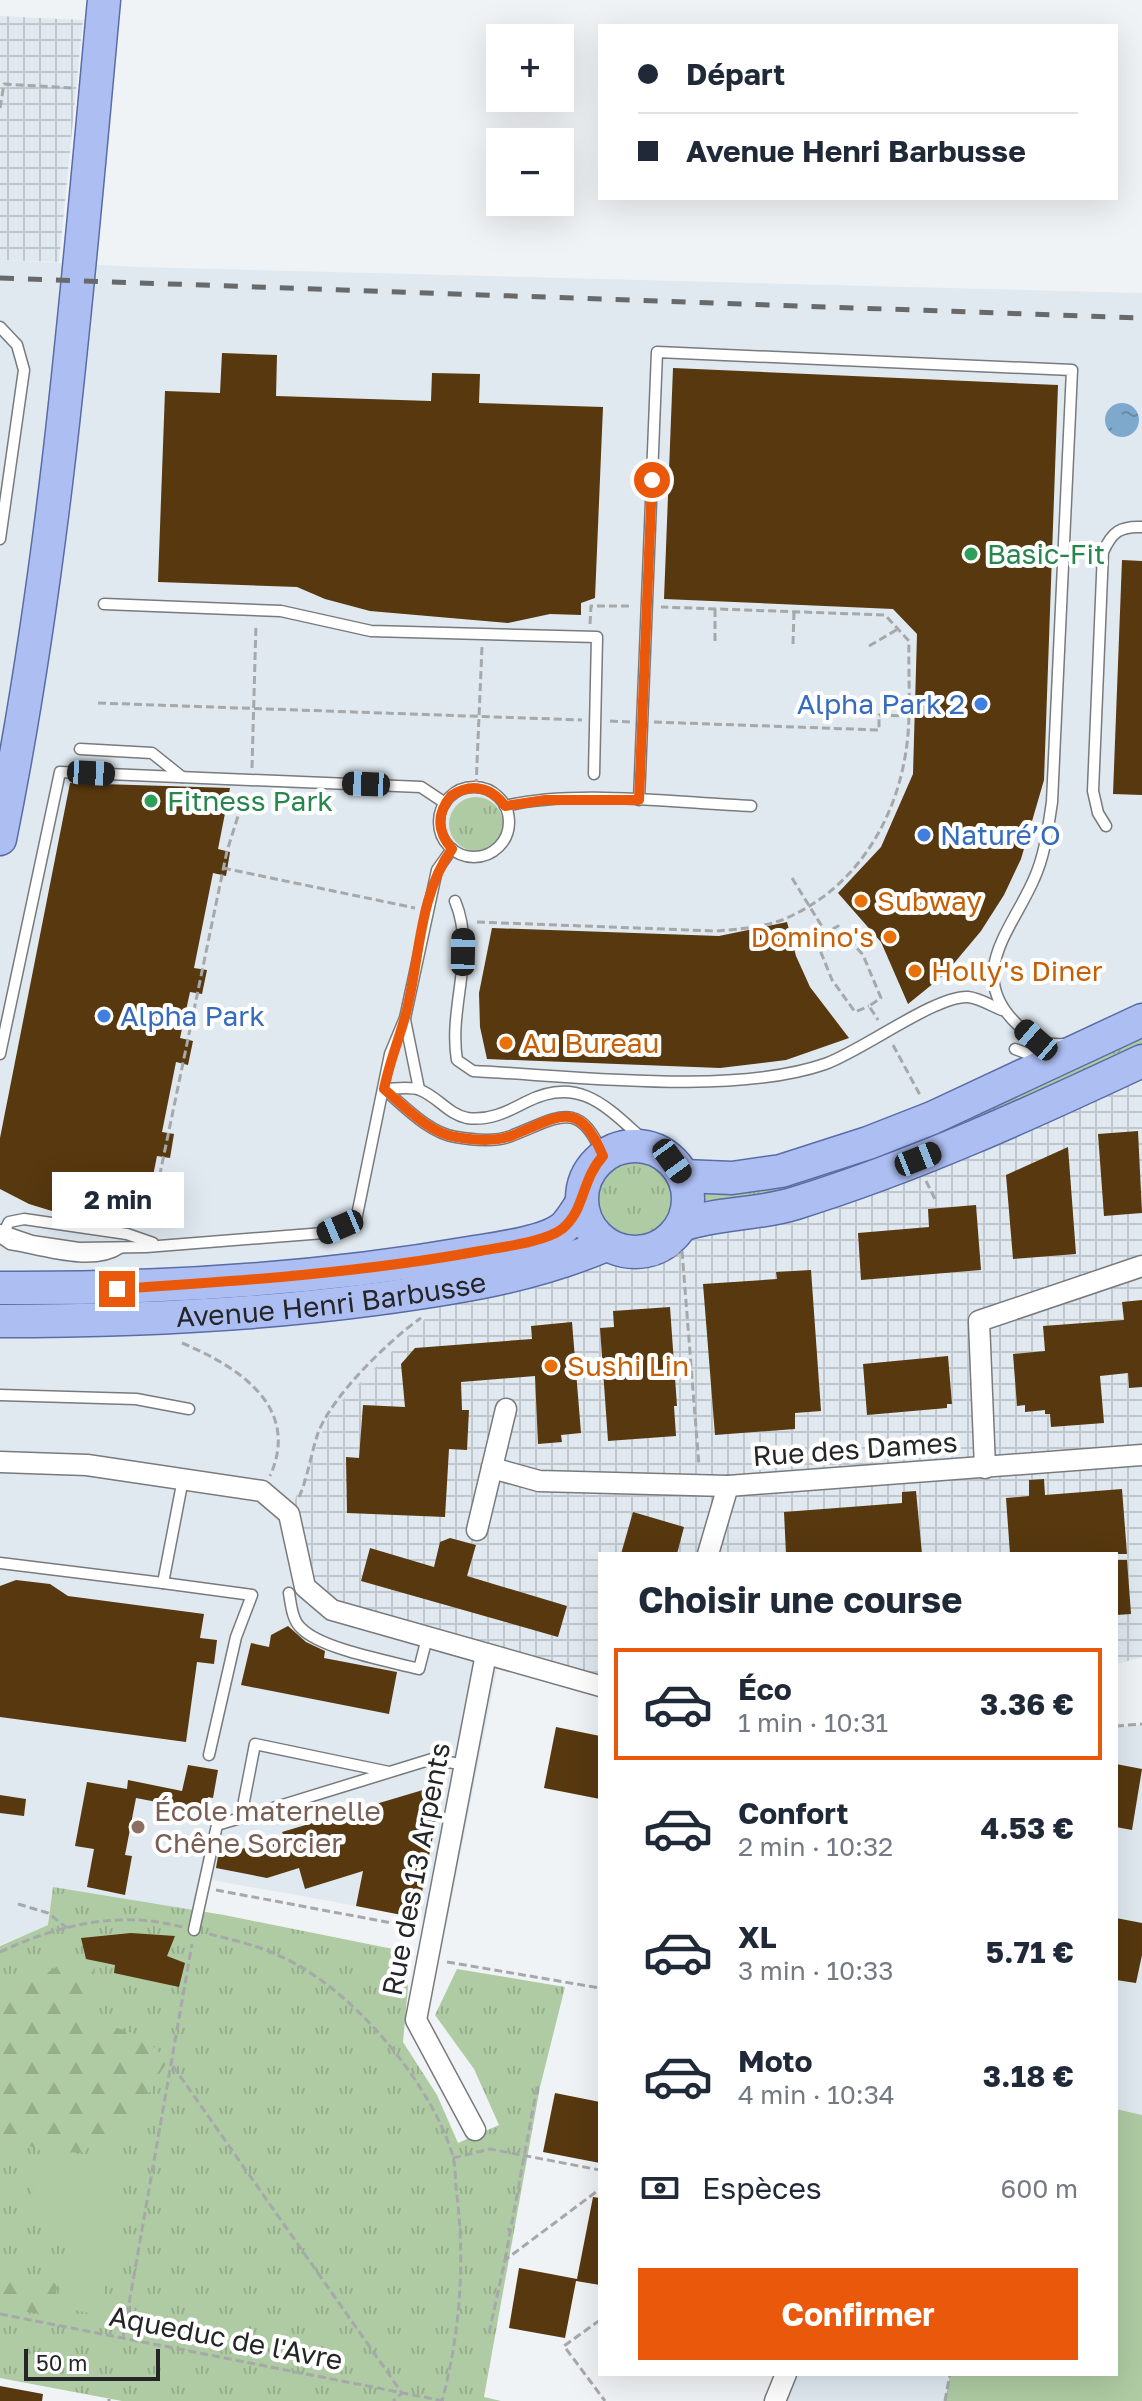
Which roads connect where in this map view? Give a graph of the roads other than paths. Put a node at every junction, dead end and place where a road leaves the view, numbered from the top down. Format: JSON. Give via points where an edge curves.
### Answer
{"nodes":[{"id":1,"x":104,"y":0,"type":"edge"},
{"id":2,"x":0,"y":327,"type":"edge"},
{"id":3,"x":1142,"y":527,"type":"edge"},
{"id":4,"x":0,"y":539,"type":"edge"},
{"id":5,"x":104,"y":604,"type":"dead end"},
{"id":6,"x":80,"y":749,"type":"dead end"},
{"id":7,"x":594,"y":774,"type":"dead end"},
{"id":8,"x":183,"y":777,"type":"junction"},
{"id":9,"x":639,"y":800,"type":"junction"},
{"id":10,"x":445,"y":803,"type":"junction"},
{"id":11,"x":505,"y":806,"type":"junction"},
{"id":12,"x":751,"y":806,"type":"dead end"},
{"id":13,"x":1106,"y":826,"type":"dead end"},
{"id":14,"x":0,"y":839,"type":"edge"},
{"id":15,"x":452,"y":849,"type":"junction"},
{"id":16,"x":455,"y":901,"type":"dead end"},
{"id":17,"x":1142,"y":1009,"type":"edge"},
{"id":18,"x":1002,"y":1010,"type":"junction"},
{"id":19,"x":405,"y":1018,"type":"junction"},
{"id":20,"x":1142,"y":1020,"type":"edge"},
{"id":21,"x":0,"y":1054,"type":"edge"},
{"id":22,"x":1033,"y":1055,"type":"junction"},
{"id":23,"x":1142,"y":1061,"type":"edge"},
{"id":24,"x":384,"y":1089,"type":"junction"},
{"id":25,"x":419,"y":1089,"type":"junction"},
{"id":26,"x":657,"y":1151,"type":"junction"},
{"id":27,"x":603,"y":1156,"type":"junction"},
{"id":28,"x":683,"y":1176,"type":"junction"},
{"id":29,"x":581,"y":1204,"type":"junction"},
{"id":30,"x":2,"y":1231,"type":"edge"},
{"id":31,"x":683,"y":1241,"type":"junction"},
{"id":32,"x":153,"y":1243,"type":"dead end"},
{"id":33,"x":614,"y":1253,"type":"junction"},
{"id":34,"x":1142,"y":1266,"type":"edge"},
{"id":35,"x":0,"y":1288,"type":"edge"},
{"id":36,"x":0,"y":1321,"type":"edge"},
{"id":37,"x":0,"y":1395,"type":"edge"},
{"id":38,"x":189,"y":1409,"type":"dead end"},
{"id":39,"x":506,"y":1409,"type":"dead end"},
{"id":40,"x":1142,"y":1455,"type":"edge"},
{"id":41,"x":0,"y":1462,"type":"edge"},
{"id":42,"x":492,"y":1468,"type":"junction"},
{"id":43,"x":985,"y":1468,"type":"junction"},
{"id":44,"x":183,"y":1477,"type":"junction"},
{"id":45,"x":728,"y":1486,"type":"junction"},
{"id":46,"x":477,"y":1530,"type":"dead end"},
{"id":47,"x":709,"y":1552,"type":"edge"},
{"id":48,"x":0,"y":1563,"type":"edge"},
{"id":49,"x":163,"y":1583,"type":"junction"},
{"id":50,"x":289,"y":1593,"type":"dead end"},
{"id":51,"x":427,"y":1638,"type":"junction"},
{"id":52,"x":486,"y":1654,"type":"junction"},
{"id":53,"x":598,"y":1685,"type":"edge"},
{"id":54,"x":209,"y":1755,"type":"dead end"},
{"id":55,"x":465,"y":1765,"type":"junction"},
{"id":56,"x":389,"y":1772,"type":"junction"},
{"id":57,"x":247,"y":1816,"type":"junction"},
{"id":58,"x":194,"y":1930,"type":"road end"},
{"id":59,"x":475,"y":2130,"type":"dead end"},
{"id":60,"x":785,"y":2376,"type":"edge"},
{"id":61,"x":775,"y":2401,"type":"edge"}],
"edges":[{"from":1,"to":14,"type":"main road","via":[[60,457]]},
{"from":2,"to":4,"type":"lane","via":[[17,345],[24,370]]},
{"from":3,"to":13,"type":"lane","via":[[1125,526],[1110,535],[1103,552],[1093,791]]},
{"from":5,"to":7,"type":"lane","via":[[281,611],[371,631],[597,637]]},
{"from":6,"to":8,"type":"lane","via":[[152,753]]},
{"from":8,"to":10,"type":"lane","via":[[421,787]]},
{"from":8,"to":21,"type":"lane","via":[[60,772]]},
{"from":9,"to":11,"type":"lane","via":[[545,800]]},
{"from":9,"to":12,"type":"lane"},
{"from":9,"to":18,"type":"lane","via":[[657,352],[1072,370],[1052,802],[1034,879],[999,942],[994,975]]},
{"from":10,"to":11,"type":"lane","via":[[476,787],[494,793]]},
{"from":10,"to":15,"type":"lane","via":[[441,832]]},
{"from":11,"to":15,"type":"lane","via":[[506,837],[492,853],[471,857]]},
{"from":15,"to":19,"type":"lane","via":[[437,870]]},
{"from":16,"to":18,"type":"lane","via":[[464,922],[453,1041],[457,1060],[473,1071],[746,1080],[825,1064],[955,998],[970,997]]},
{"from":17,"to":22,"type":"lane"},
{"from":18,"to":22,"type":"lane"},
{"from":19,"to":24,"type":"lane","via":[[390,1054]]},
{"from":19,"to":25,"type":"lane"},
{"from":20,"to":22,"type":"main road"},
{"from":22,"to":28,"type":"main road","via":[[932,1118],[781,1171],[732,1178]]},
{"from":23,"to":31,"type":"main road","via":[[871,1179],[791,1205],[704,1217]]},
{"from":24,"to":25,"type":"lane"},
{"from":24,"to":27,"type":"lane","via":[[451,1137],[508,1137],[546,1119],[567,1116],[584,1121]]},
{"from":24,"to":30,"type":"lane","via":[[356,1220],[324,1233],[79,1248]]},
{"from":25,"to":26,"type":"lane","via":[[466,1118],[506,1113],[540,1095],[568,1091],[592,1097]]},
{"from":26,"to":27,"type":"main road","via":[[629,1146]]},
{"from":26,"to":28,"type":"main road"},
{"from":27,"to":29,"type":"main road","via":[[587,1178]]},
{"from":28,"to":31,"type":"main road","via":[[688,1204]]},
{"from":29,"to":33,"type":"main road","via":[[589,1227]]},
{"from":29,"to":35,"type":"main road","name":"Avenue Henri Barbusse","via":[[562,1229],[514,1245],[419,1262],[117,1289]]},
{"from":30,"to":32,"type":"lane","via":[[9,1222],[24,1219],[127,1234]]},
{"from":31,"to":33,"type":"main road"},
{"from":33,"to":36,"type":"main road","name":"Avenue Henri Barbusse","via":[[524,1276],[348,1303],[150,1321]]},
{"from":34,"to":43,"type":"street","name":"Rue des Dames","via":[[979,1321]]},
{"from":37,"to":38,"type":"lane","via":[[136,1399]]},
{"from":39,"to":42,"type":"street"},
{"from":40,"to":43,"type":"street","name":"Rue des Dames"},
{"from":41,"to":44,"type":"street","via":[[87,1465]]},
{"from":42,"to":45,"type":"street","name":"Rue des Dames","via":[[539,1481]]},
{"from":42,"to":46,"type":"street"},
{"from":43,"to":45,"type":"street","name":"Rue des Dames"},
{"from":44,"to":49,"type":"lane"},
{"from":44,"to":51,"type":"street","via":[[262,1491],[289,1514],[305,1587],[332,1610]]},
{"from":45,"to":47,"type":"street","name":"Rue des Dames"},
{"from":48,"to":49,"type":"lane"},
{"from":49,"to":54,"type":"lane","via":[[252,1595],[236,1637]]},
{"from":50,"to":51,"type":"lane","via":[[301,1629],[328,1642],[419,1669]]},
{"from":51,"to":52,"type":"street"},
{"from":52,"to":53,"type":"street"},
{"from":52,"to":55,"type":"street","name":"Rue des 13 Arpents"},
{"from":55,"to":56,"type":"lane","via":[[432,1759]]},
{"from":55,"to":59,"type":"street","name":"Rue des 13 Arpents","via":[[416,2020]]},
{"from":56,"to":57,"type":"lane"},
{"from":56,"to":57,"type":"lane","via":[[255,1744],[244,1801]]},
{"from":57,"to":58,"type":"lane","via":[[217,1825]]},
{"from":60,"to":61,"type":"street"}]}
